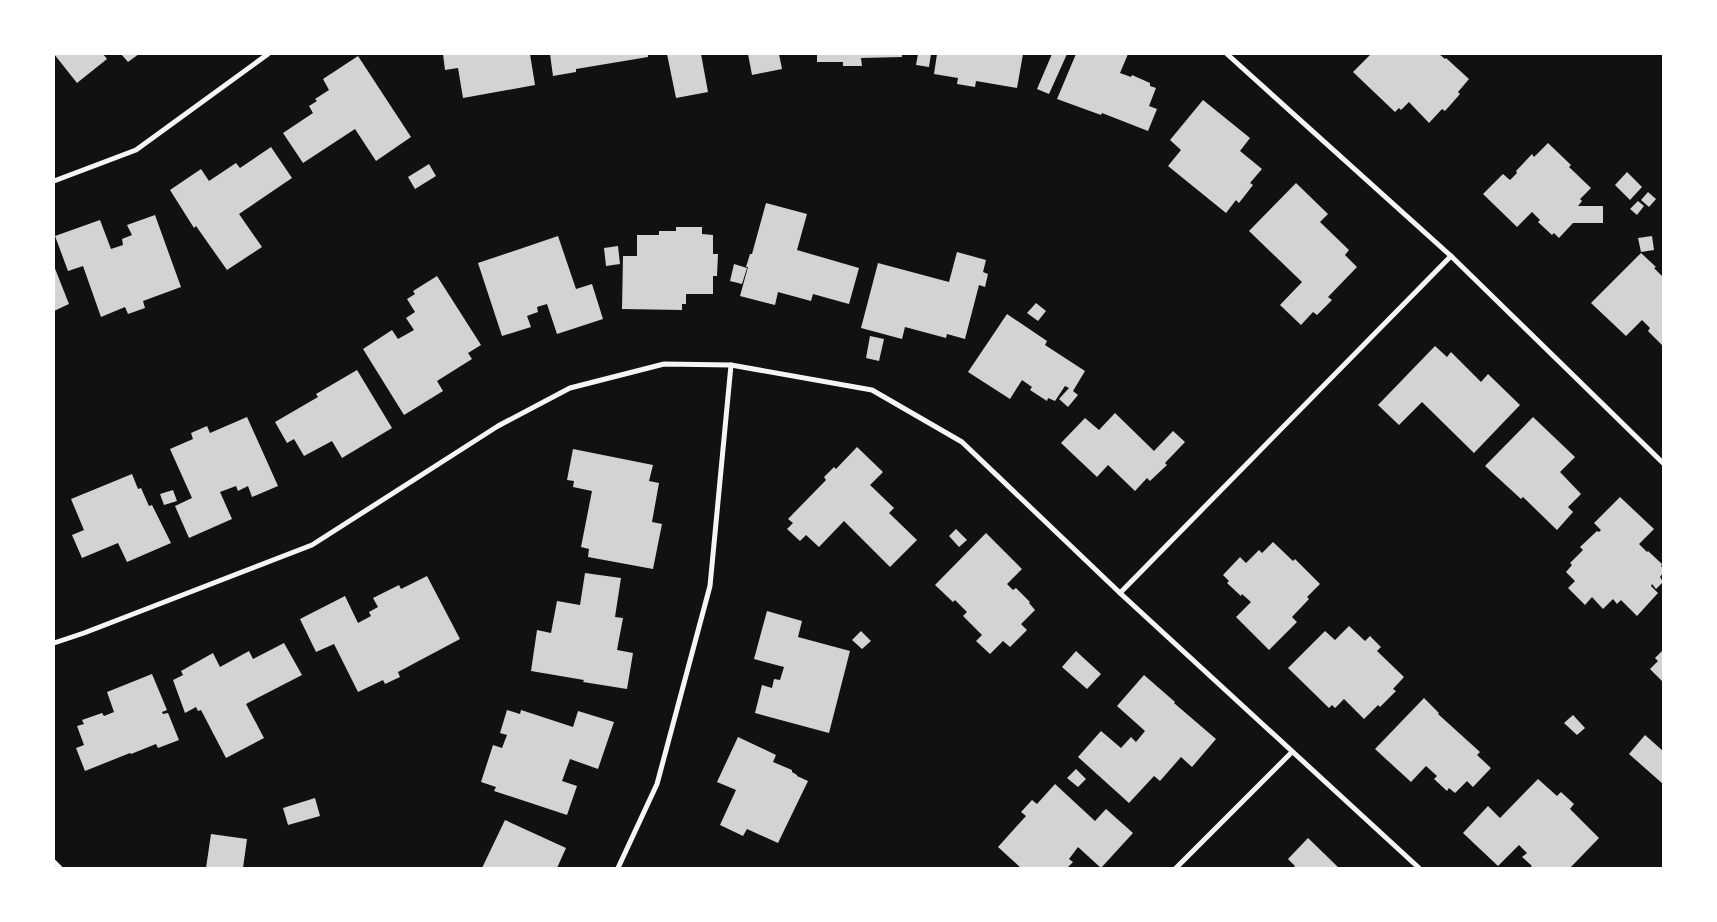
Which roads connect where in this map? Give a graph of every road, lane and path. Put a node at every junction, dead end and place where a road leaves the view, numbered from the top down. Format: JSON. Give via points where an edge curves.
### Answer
{"nodes":[{"id":1,"x":268,"y":54,"type":"edge"},
{"id":2,"x":1227,"y":54,"type":"edge"},
{"id":3,"x":54,"y":181,"type":"edge"},
{"id":4,"x":1450,"y":256,"type":"junction"},
{"id":5,"x":731,"y":365,"type":"junction"},
{"id":6,"x":1663,"y":463,"type":"edge"},
{"id":7,"x":1120,"y":593,"type":"junction"},
{"id":8,"x":54,"y":643,"type":"edge"},
{"id":9,"x":1292,"y":752,"type":"junction"},
{"id":10,"x":54,"y":862,"type":"edge"},
{"id":11,"x":60,"y":868,"type":"edge"},
{"id":12,"x":618,"y":868,"type":"edge"},
{"id":13,"x":1176,"y":868,"type":"edge"},
{"id":14,"x":1419,"y":868,"type":"edge"}],
"edges":[{"from":1,"to":3,"type":"street","via":[[136,150]]},
{"from":2,"to":4,"type":"street"},
{"from":4,"to":6,"type":"street"},
{"from":4,"to":7,"type":"street"},
{"from":5,"to":7,"type":"street","via":[[872,390],[962,442]]},
{"from":5,"to":8,"type":"street","via":[[664,364],[570,388],[498,426],[312,545]]},
{"from":5,"to":12,"type":"street","via":[[710,586],[657,784]]},
{"from":7,"to":9,"type":"street"},
{"from":9,"to":13,"type":"street"},
{"from":9,"to":14,"type":"street"},
{"from":10,"to":11,"type":"street"}]}
